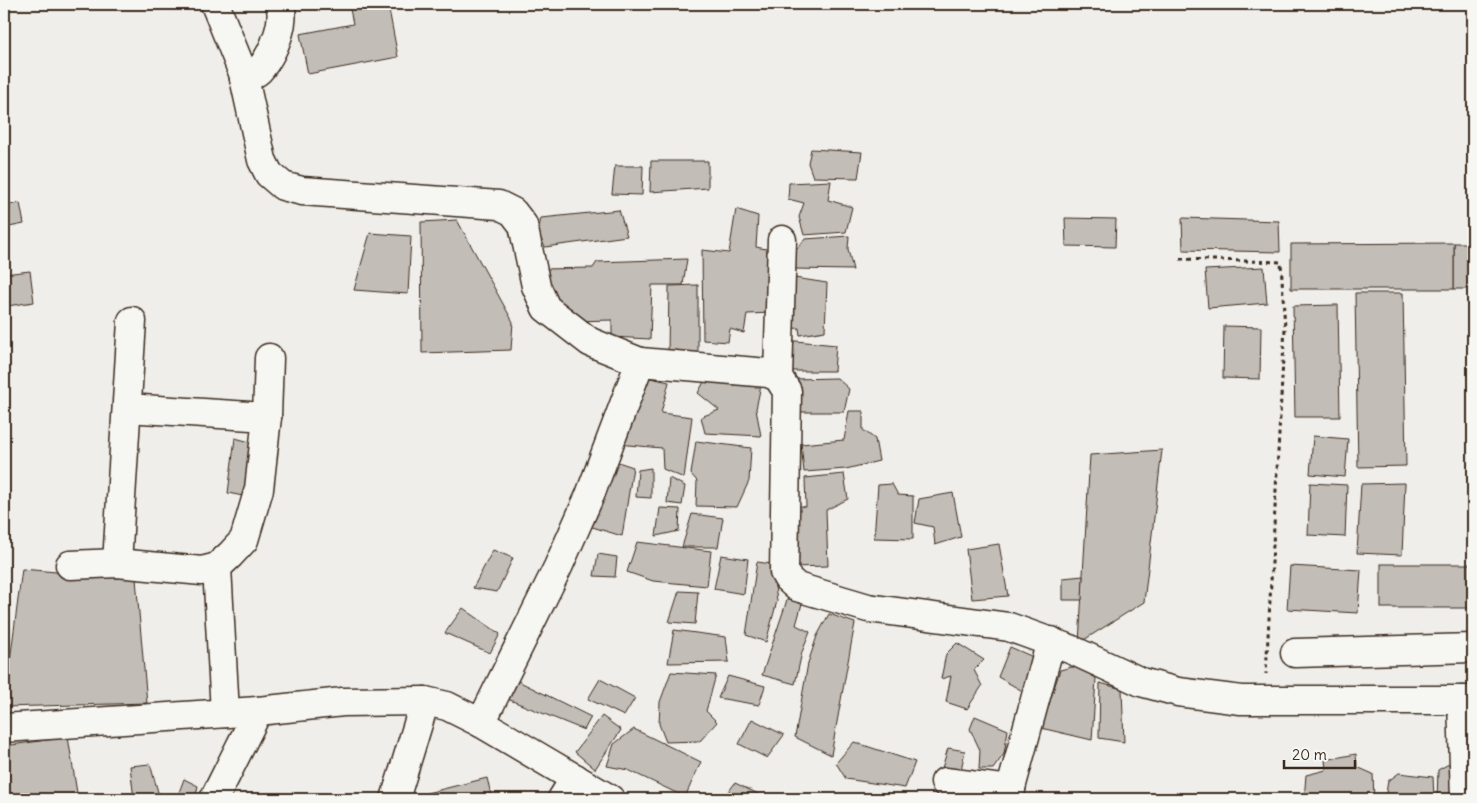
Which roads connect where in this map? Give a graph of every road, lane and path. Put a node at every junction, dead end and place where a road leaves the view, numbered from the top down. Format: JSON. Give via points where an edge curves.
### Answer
{"nodes":[{"id":1,"x":215,"y":4,"type":"edge"},
{"id":2,"x":280,"y":4,"type":"edge"},
{"id":3,"x":244,"y":79,"type":"junction"},
{"id":4,"x":782,"y":240,"type":"dead end"},
{"id":5,"x":1180,"y":259,"type":"dead end"},
{"id":6,"x":132,"y":322,"type":"dead end"},
{"id":7,"x":269,"y":358,"type":"dead end"},
{"id":8,"x":640,"y":362,"type":"junction"},
{"id":9,"x":778,"y":377,"type":"junction"},
{"id":10,"x":127,"y":408,"type":"junction"},
{"id":11,"x":267,"y":416,"type":"junction"},
{"id":12,"x":117,"y":563,"type":"junction"},
{"id":13,"x":70,"y":565,"type":"dead end"},
{"id":14,"x":217,"y":567,"type":"junction"},
{"id":15,"x":1051,"y":641,"type":"junction"},
{"id":16,"x":1473,"y":648,"type":"edge"},
{"id":17,"x":1295,"y":653,"type":"dead end"},
{"id":18,"x":1264,"y":700,"type":"junction"},
{"id":19,"x":1468,"y":700,"type":"edge"},
{"id":20,"x":425,"y":702,"type":"junction"},
{"id":21,"x":258,"y":711,"type":"junction"},
{"id":22,"x":225,"y":713,"type":"junction"},
{"id":23,"x":481,"y":723,"type":"junction"},
{"id":24,"x":4,"y":728,"type":"edge"},
{"id":25,"x":945,"y":782,"type":"dead end"},
{"id":26,"x":568,"y":789,"type":"edge"},
{"id":27,"x":1009,"y":795,"type":"edge"},
{"id":28,"x":214,"y":799,"type":"edge"},
{"id":29,"x":395,"y":799,"type":"edge"},
{"id":30,"x":610,"y":799,"type":"edge"},
{"id":31,"x":1465,"y":799,"type":"edge"}],
"edges":[{"from":1,"to":3,"type":"street"},
{"from":2,"to":3,"type":"street","via":[[281,26],[270,53],[261,69]]},
{"from":3,"to":8,"type":"street","via":[[262,160],[269,174],[283,186],[302,191],[507,208],[523,225],[536,286],[546,308],[590,342]]},
{"from":4,"to":9,"type":"street"},
{"from":5,"to":18,"type":"path","via":[[1281,262],[1284,360]]},
{"from":6,"to":10,"type":"street"},
{"from":7,"to":11,"type":"street"},
{"from":8,"to":9,"type":"street","via":[[768,373]]},
{"from":8,"to":23,"type":"street","via":[[586,504]]},
{"from":9,"to":15,"type":"street","via":[[787,391],[784,572],[788,580],[797,587],[868,608],[1008,627]]},
{"from":10,"to":11,"type":"street"},
{"from":10,"to":12,"type":"street"},
{"from":11,"to":14,"type":"street","via":[[259,489],[244,540]]},
{"from":12,"to":13,"type":"street"},
{"from":12,"to":14,"type":"street","via":[[188,571]]},
{"from":14,"to":22,"type":"street"},
{"from":15,"to":18,"type":"street","via":[[1141,682],[1178,692]]},
{"from":15,"to":27,"type":"street"},
{"from":16,"to":17,"type":"street"},
{"from":18,"to":19,"type":"street"},
{"from":19,"to":31,"type":"street"},
{"from":20,"to":21,"type":"street","via":[[342,702]]},
{"from":20,"to":23,"type":"street","via":[[447,706]]},
{"from":20,"to":29,"type":"street"},
{"from":21,"to":22,"type":"street"},
{"from":21,"to":28,"type":"street"},
{"from":22,"to":24,"type":"street"},
{"from":23,"to":26,"type":"street"},
{"from":25,"to":27,"type":"street"},
{"from":26,"to":30,"type":"street"}]}
